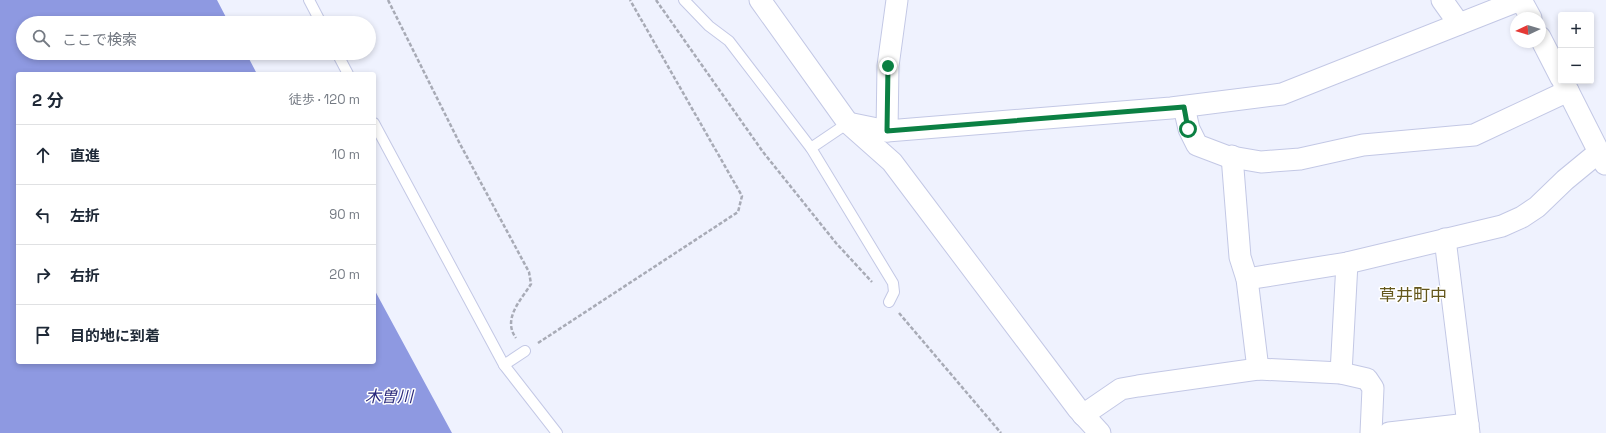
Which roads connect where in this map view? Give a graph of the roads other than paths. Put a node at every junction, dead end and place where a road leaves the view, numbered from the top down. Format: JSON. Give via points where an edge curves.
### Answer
{"nodes":[{"id":1,"x":309,"y":0,"type":"edge"},
{"id":2,"x":684,"y":0,"type":"edge"},
{"id":3,"x":760,"y":0,"type":"edge"},
{"id":4,"x":897,"y":0,"type":"edge"},
{"id":5,"x":1442,"y":0,"type":"edge"},
{"id":6,"x":1521,"y":0,"type":"edge"},
{"id":7,"x":1528,"y":12,"type":"edge"},
{"id":8,"x":317,"y":16,"type":"edge"},
{"id":9,"x":1459,"y":24,"type":"junction"},
{"id":10,"x":1546,"y":48,"type":"edge"},
{"id":11,"x":341,"y":60,"type":"edge"},
{"id":12,"x":1558,"y":71,"type":"edge"},
{"id":13,"x":347,"y":72,"type":"edge"},
{"id":14,"x":1562,"y":84,"type":"edge"},
{"id":15,"x":1564,"y":84,"type":"edge"},
{"id":16,"x":1184,"y":107,"type":"junction"},
{"id":17,"x":848,"y":123,"type":"junction"},
{"id":18,"x":376,"y":127,"type":"edge"},
{"id":19,"x":887,"y":131,"type":"junction"},
{"id":20,"x":811,"y":148,"type":"junction"},
{"id":21,"x":1232,"y":156,"type":"junction"},
{"id":22,"x":1602,"y":159,"type":"edge"},
{"id":23,"x":1445,"y":239,"type":"junction"},
{"id":24,"x":1347,"y":263,"type":"junction"},
{"id":25,"x":1246,"y":279,"type":"junction"},
{"id":26,"x":889,"y":302,"type":"road end"},
{"id":27,"x":525,"y":351,"type":"road end"},
{"id":28,"x":504,"y":365,"type":"junction"},
{"id":29,"x":1258,"y":369,"type":"junction"},
{"id":30,"x":1341,"y":373,"type":"junction"},
{"id":31,"x":1083,"y":414,"type":"junction"},
{"id":32,"x":1469,"y":429,"type":"edge"},
{"id":33,"x":557,"y":433,"type":"edge"},
{"id":34,"x":1100,"y":433,"type":"edge"},
{"id":35,"x":1371,"y":433,"type":"edge"},
{"id":36,"x":1389,"y":433,"type":"edge"}],
"edges":[{"from":1,"to":8,"type":"lane"},
{"from":2,"to":20,"type":"lane","via":[[709,26],[729,41]]},
{"from":3,"to":17,"type":"street"},
{"from":4,"to":19,"type":"street","via":[[888,66]]},
{"from":5,"to":9,"type":"street"},
{"from":6,"to":7,"type":"street"},
{"from":6,"to":9,"type":"street"},
{"from":9,"to":16,"type":"street","via":[[1282,94]]},
{"from":10,"to":12,"type":"street"},
{"from":11,"to":13,"type":"lane"},
{"from":14,"to":21,"type":"street","via":[[1474,135],[1363,145],[1300,159],[1261,162]]},
{"from":15,"to":22,"type":"street"},
{"from":16,"to":19,"type":"street"},
{"from":16,"to":21,"type":"street","via":[[1188,129],[1197,145]]},
{"from":17,"to":19,"type":"street"},
{"from":17,"to":20,"type":"lane"},
{"from":17,"to":31,"type":"street","via":[[892,162]]},
{"from":18,"to":28,"type":"lane"},
{"from":20,"to":26,"type":"lane","via":[[893,282],[894,292]]},
{"from":21,"to":25,"type":"street","via":[[1240,257]]},
{"from":22,"to":23,"type":"street","via":[[1565,180],[1537,207],[1522,217],[1502,226]]},
{"from":23,"to":24,"type":"street"},
{"from":23,"to":32,"type":"street"},
{"from":24,"to":25,"type":"street"},
{"from":24,"to":30,"type":"street"},
{"from":25,"to":29,"type":"street"},
{"from":27,"to":28,"type":"lane"},
{"from":28,"to":33,"type":"lane"},
{"from":29,"to":30,"type":"street"},
{"from":29,"to":31,"type":"street","via":[[1121,389]]},
{"from":30,"to":35,"type":"street","via":[[1367,379],[1373,388]]},
{"from":31,"to":34,"type":"street"},
{"from":32,"to":36,"type":"street"}]}
